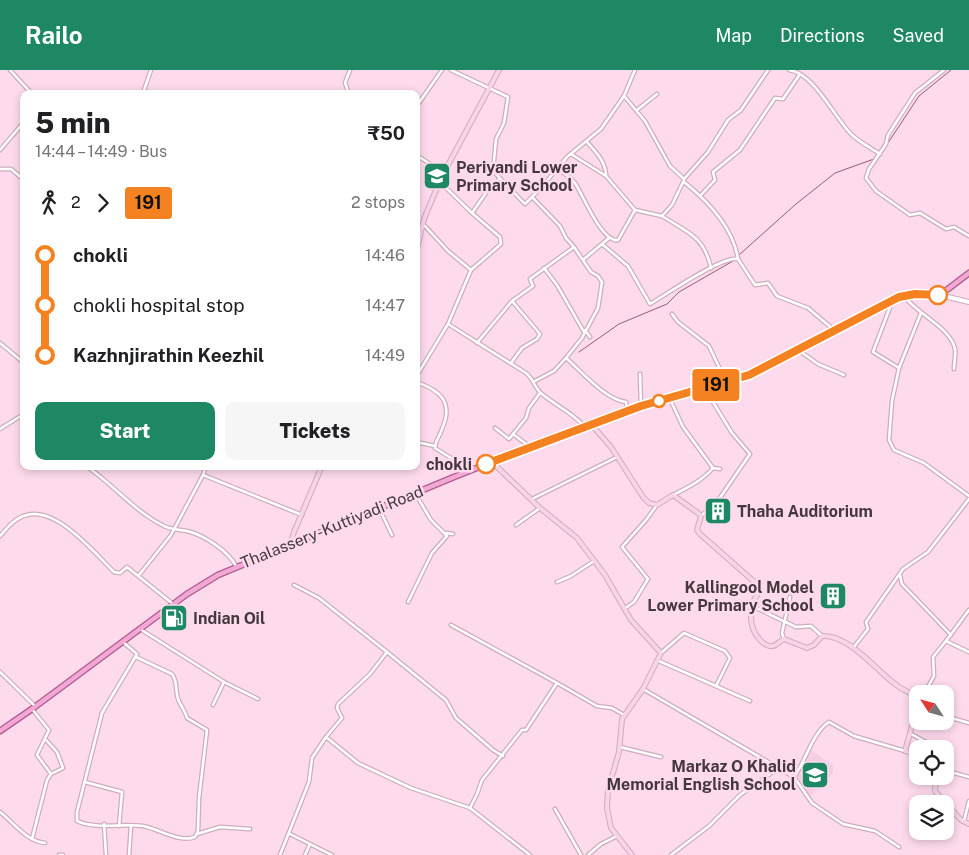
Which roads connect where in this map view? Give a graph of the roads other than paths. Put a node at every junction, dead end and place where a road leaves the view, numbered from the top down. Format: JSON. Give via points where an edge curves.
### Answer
{"nodes":[{"id":1,"x":10,"y":70,"type":"edge"},
{"id":2,"x":151,"y":70,"type":"edge"},
{"id":3,"x":350,"y":70,"type":"edge"},
{"id":4,"x":442,"y":70,"type":"edge"},
{"id":5,"x":450,"y":70,"type":"edge"},
{"id":6,"x":499,"y":70,"type":"edge"},
{"id":7,"x":635,"y":70,"type":"edge"},
{"id":8,"x":768,"y":70,"type":"edge"},
{"id":9,"x":789,"y":70,"type":"edge"},
{"id":10,"x":944,"y":70,"type":"edge"},
{"id":11,"x":800,"y":74,"type":"junction"},
{"id":12,"x":490,"y":88,"type":"junction"},
{"id":13,"x":28,"y":90,"type":"edge"},
{"id":14,"x":144,"y":90,"type":"edge"},
{"id":15,"x":347,"y":90,"type":"edge"},
{"id":16,"x":657,"y":94,"type":"dead end"},
{"id":17,"x":624,"y":96,"type":"junction"},
{"id":18,"x":420,"y":101,"type":"edge"},
{"id":19,"x":637,"y":110,"type":"junction"},
{"id":20,"x":20,"y":127,"type":"edge"},
{"id":21,"x":587,"y":142,"type":"junction"},
{"id":22,"x":0,"y":150,"type":"edge"},
{"id":23,"x":571,"y":154,"type":"junction"},
{"id":24,"x":880,"y":155,"type":"junction"},
{"id":25,"x":420,"y":158,"type":"edge"},
{"id":26,"x":0,"y":169,"type":"edge"},
{"id":27,"x":556,"y":169,"type":"junction"},
{"id":28,"x":444,"y":173,"type":"junction"},
{"id":29,"x":606,"y":176,"type":"junction"},
{"id":30,"x":20,"y":177,"type":"edge"},
{"id":31,"x":500,"y":178,"type":"junction"},
{"id":32,"x":684,"y":180,"type":"junction"},
{"id":33,"x":440,"y":182,"type":"junction"},
{"id":34,"x":700,"y":196,"type":"junction"},
{"id":35,"x":532,"y":197,"type":"junction"},
{"id":36,"x":635,"y":210,"type":"junction"},
{"id":37,"x":472,"y":212,"type":"junction"},
{"id":38,"x":662,"y":216,"type":"junction"},
{"id":39,"x":423,"y":224,"type":"junction"},
{"id":40,"x":420,"y":236,"type":"edge"},
{"id":41,"x":969,"y":236,"type":"edge"},
{"id":42,"x":610,"y":238,"type":"junction"},
{"id":43,"x":602,"y":244,"type":"junction"},
{"id":44,"x":574,"y":247,"type":"junction"},
{"id":45,"x":584,"y":259,"type":"junction"},
{"id":46,"x":738,"y":259,"type":"junction"},
{"id":47,"x":544,"y":268,"type":"junction"},
{"id":48,"x":711,"y":268,"type":"junction"},
{"id":49,"x":471,"y":270,"type":"junction"},
{"id":50,"x":969,"y":273,"type":"edge"},
{"id":51,"x":940,"y":295,"type":"junction"},
{"id":52,"x":904,"y":296,"type":"junction"},
{"id":53,"x":512,"y":301,"type":"junction"},
{"id":54,"x":892,"y":301,"type":"junction"},
{"id":55,"x":969,"y":302,"type":"edge"},
{"id":56,"x":921,"y":313,"type":"junction"},
{"id":57,"x":672,"y":314,"type":"dead end"},
{"id":58,"x":448,"y":324,"type":"junction"},
{"id":59,"x":584,"y":331,"type":"junction"},
{"id":60,"x":836,"y":331,"type":"junction"},
{"id":61,"x":590,"y":337,"type":"dead end"},
{"id":62,"x":0,"y":343,"type":"edge"},
{"id":63,"x":477,"y":343,"type":"junction"},
{"id":64,"x":796,"y":349,"type":"junction"},
{"id":65,"x":566,"y":358,"type":"junction"},
{"id":66,"x":20,"y":360,"type":"edge"},
{"id":67,"x":510,"y":363,"type":"junction"},
{"id":68,"x":899,"y":368,"type":"junction"},
{"id":69,"x":954,"y":369,"type":"dead end"},
{"id":70,"x":420,"y":370,"type":"edge"},
{"id":71,"x":640,"y":374,"type":"dead end"},
{"id":72,"x":844,"y":374,"type":"dead end"},
{"id":73,"x":535,"y":381,"type":"junction"},
{"id":74,"x":726,"y":382,"type":"junction"},
{"id":75,"x":420,"y":383,"type":"edge"},
{"id":76,"x":705,"y":388,"type":"junction"},
{"id":77,"x":540,"y":393,"type":"junction"},
{"id":78,"x":670,"y":399,"type":"junction"},
{"id":79,"x":641,"y":406,"type":"junction"},
{"id":80,"x":627,"y":411,"type":"junction"},
{"id":81,"x":20,"y":416,"type":"edge"},
{"id":82,"x":590,"y":423,"type":"junction"},
{"id":83,"x":584,"y":426,"type":"junction"},
{"id":84,"x":495,"y":428,"type":"dead end"},
{"id":85,"x":0,"y":429,"type":"edge"},
{"id":86,"x":513,"y":434,"type":"junction"},
{"id":87,"x":420,"y":443,"type":"edge"},
{"id":88,"x":435,"y":446,"type":"junction"},
{"id":89,"x":531,"y":448,"type":"junction"},
{"id":90,"x":617,"y":457,"type":"junction"},
{"id":91,"x":492,"y":462,"type":"junction"},
{"id":92,"x":713,"y":468,"type":"junction"},
{"id":93,"x":720,"y":469,"type":"dead end"},
{"id":94,"x":91,"y":470,"type":"edge"},
{"id":95,"x":205,"y":470,"type":"edge"},
{"id":96,"x":321,"y":470,"type":"edge"},
{"id":97,"x":471,"y":470,"type":"junction"},
{"id":98,"x":203,"y":475,"type":"junction"},
{"id":99,"x":415,"y":493,"type":"junction"},
{"id":100,"x":673,"y":495,"type":"junction"},
{"id":101,"x":969,"y":498,"type":"edge"},
{"id":102,"x":532,"y":499,"type":"junction"},
{"id":103,"x":657,"y":505,"type":"junction"},
{"id":104,"x":378,"y":508,"type":"junction"},
{"id":105,"x":540,"y":508,"type":"junction"},
{"id":106,"x":302,"y":515,"type":"junction"},
{"id":107,"x":701,"y":516,"type":"junction"},
{"id":108,"x":516,"y":525,"type":"dead end"},
{"id":109,"x":175,"y":528,"type":"junction"},
{"id":110,"x":446,"y":533,"type":"junction"},
{"id":111,"x":453,"y":534,"type":"dead end"},
{"id":112,"x":392,"y":535,"type":"dead end"},
{"id":113,"x":0,"y":536,"type":"edge"},
{"id":114,"x":290,"y":546,"type":"junction"},
{"id":115,"x":594,"y":561,"type":"junction"},
{"id":116,"x":236,"y":566,"type":"junction"},
{"id":117,"x":900,"y":574,"type":"junction"},
{"id":118,"x":138,"y":575,"type":"junction"},
{"id":119,"x":557,"y":582,"type":"dead end"},
{"id":120,"x":294,"y":585,"type":"dead end"},
{"id":121,"x":790,"y":597,"type":"dead end"},
{"id":122,"x":408,"y":602,"type":"dead end"},
{"id":123,"x":173,"y":604,"type":"junction"},
{"id":124,"x":752,"y":606,"type":"junction"},
{"id":125,"x":624,"y":609,"type":"junction"},
{"id":126,"x":969,"y":610,"type":"edge"},
{"id":127,"x":784,"y":622,"type":"junction"},
{"id":128,"x":451,"y":625,"type":"dead end"},
{"id":129,"x":140,"y":629,"type":"junction"},
{"id":130,"x":952,"y":635,"type":"junction"},
{"id":131,"x":822,"y":636,"type":"junction"},
{"id":132,"x":784,"y":639,"type":"junction"},
{"id":133,"x":946,"y":641,"type":"junction"},
{"id":134,"x":123,"y":642,"type":"junction"},
{"id":135,"x":853,"y":648,"type":"junction"},
{"id":136,"x":387,"y":652,"type":"junction"},
{"id":137,"x":969,"y":652,"type":"edge"},
{"id":138,"x":661,"y":653,"type":"junction"},
{"id":139,"x":727,"y":653,"type":"junction"},
{"id":140,"x":136,"y":657,"type":"junction"},
{"id":141,"x":734,"y":659,"type":"dead end"},
{"id":142,"x":659,"y":661,"type":"junction"},
{"id":143,"x":0,"y":672,"type":"edge"},
{"id":144,"x":224,"y":682,"type":"junction"},
{"id":145,"x":557,"y":683,"type":"junction"},
{"id":146,"x":929,"y":685,"type":"edge"},
{"id":147,"x":716,"y":686,"type":"junction"},
{"id":148,"x":643,"y":688,"type":"junction"},
{"id":149,"x":909,"y":693,"type":"edge"},
{"id":150,"x":258,"y":699,"type":"dead end"},
{"id":151,"x":750,"y":701,"type":"dead end"},
{"id":152,"x":213,"y":705,"type":"dead end"},
{"id":153,"x":34,"y":708,"type":"junction"},
{"id":154,"x":624,"y":715,"type":"junction"},
{"id":155,"x":954,"y":719,"type":"edge"},
{"id":156,"x":969,"y":723,"type":"edge"},
{"id":157,"x":912,"y":730,"type":"edge"},
{"id":158,"x":0,"y":731,"type":"edge"},
{"id":159,"x":911,"y":734,"type":"junction"},
{"id":160,"x":326,"y":737,"type":"junction"},
{"id":161,"x":46,"y":740,"type":"junction"},
{"id":162,"x":923,"y":740,"type":"edge"},
{"id":163,"x":620,"y":747,"type":"junction"},
{"id":164,"x":906,"y":751,"type":"junction"},
{"id":165,"x":909,"y":752,"type":"edge"},
{"id":166,"x":503,"y":756,"type":"junction"},
{"id":167,"x":661,"y":757,"type":"dead end"},
{"id":168,"x":777,"y":769,"type":"junction"},
{"id":169,"x":954,"y":773,"type":"edge"},
{"id":170,"x":51,"y":774,"type":"junction"},
{"id":171,"x":794,"y":777,"type":"junction"},
{"id":172,"x":969,"y":777,"type":"edge"},
{"id":173,"x":84,"y":782,"type":"junction"},
{"id":174,"x":935,"y":785,"type":"edge"},
{"id":175,"x":969,"y":801,"type":"edge"},
{"id":176,"x":470,"y":808,"type":"junction"},
{"id":177,"x":555,"y":809,"type":"dead end"},
{"id":178,"x":0,"y":812,"type":"edge"},
{"id":179,"x":964,"y":821,"type":"junction"},
{"id":180,"x":104,"y":824,"type":"junction"},
{"id":181,"x":969,"y":824,"type":"edge"},
{"id":182,"x":119,"y":826,"type":"junction"},
{"id":183,"x":131,"y":826,"type":"junction"},
{"id":184,"x":250,"y":829,"type":"dead end"},
{"id":185,"x":290,"y":834,"type":"junction"},
{"id":186,"x":617,"y":836,"type":"junction"},
{"id":187,"x":196,"y":837,"type":"junction"},
{"id":188,"x":32,"y":838,"type":"junction"},
{"id":189,"x":46,"y":843,"type":"dead end"},
{"id":190,"x":310,"y":844,"type":"junction"},
{"id":191,"x":899,"y":847,"type":"dead end"},
{"id":192,"x":59,"y":855,"type":"edge"},
{"id":193,"x":63,"y":855,"type":"edge"},
{"id":194,"x":106,"y":855,"type":"edge"},
{"id":195,"x":129,"y":855,"type":"edge"},
{"id":196,"x":280,"y":855,"type":"edge"},
{"id":197,"x":305,"y":855,"type":"edge"},
{"id":198,"x":332,"y":855,"type":"edge"},
{"id":199,"x":530,"y":855,"type":"edge"},
{"id":200,"x":581,"y":855,"type":"edge"},
{"id":201,"x":588,"y":855,"type":"edge"},
{"id":202,"x":632,"y":855,"type":"edge"},
{"id":203,"x":671,"y":855,"type":"edge"}],
"edges":[{"from":1,"to":13,"type":"street"},
{"from":2,"to":14,"type":"street"},
{"from":3,"to":15,"type":"street","via":[[345,84]]},
{"from":4,"to":18,"type":"street"},
{"from":5,"to":12,"type":"street"},
{"from":6,"to":12,"type":"main road"},
{"from":7,"to":17,"type":"street"},
{"from":8,"to":32,"type":"street","via":[[741,110],[728,120],[708,152]]},
{"from":9,"to":11,"type":"street"},
{"from":10,"to":24,"type":"street","via":[[915,93],[888,135]]},
{"from":11,"to":24,"type":"street","via":[[851,134]]},
{"from":11,"to":34,"type":"street","via":[[783,99],[776,98],[740,150],[713,172],[715,180]]},
{"from":12,"to":28,"type":"main road"},
{"from":12,"to":31,"type":"street","via":[[508,97],[495,149],[493,171]]},
{"from":16,"to":19,"type":"street"},
{"from":17,"to":19,"type":"street"},
{"from":17,"to":21,"type":"street","via":[[601,129]]},
{"from":19,"to":32,"type":"street","via":[[670,166]]},
{"from":20,"to":22,"type":"street"},
{"from":21,"to":23,"type":"street"},
{"from":21,"to":29,"type":"street","via":[[598,154]]},
{"from":23,"to":27,"type":"street"},
{"from":23,"to":29,"type":"street"},
{"from":24,"to":41,"type":"street","via":[[866,178],[876,190],[910,215],[920,213],[946,228],[954,227]]},
{"from":25,"to":28,"type":"street"},
{"from":26,"to":30,"type":"street","via":[[11,169]]},
{"from":27,"to":35,"type":"street"},
{"from":27,"to":42,"type":"street","via":[[575,183],[595,220]]},
{"from":28,"to":33,"type":"main road"},
{"from":29,"to":36,"type":"street"},
{"from":31,"to":35,"type":"street","via":[[524,204]]},
{"from":31,"to":37,"type":"street","via":[[495,190],[488,190]]},
{"from":32,"to":34,"type":"street"},
{"from":32,"to":38,"type":"street","via":[[672,205]]},
{"from":33,"to":37,"type":"street"},
{"from":33,"to":39,"type":"main road"},
{"from":34,"to":46,"type":"street","via":[[731,235]]},
{"from":35,"to":44,"type":"street","via":[[560,226]]},
{"from":36,"to":38,"type":"street"},
{"from":36,"to":42,"type":"street","via":[[618,240]]},
{"from":37,"to":49,"type":"street","via":[[500,237],[501,244]]},
{"from":38,"to":48,"type":"street","via":[[685,228],[698,240],[708,255]]},
{"from":39,"to":40,"type":"main road"},
{"from":39,"to":49,"type":"street"},
{"from":42,"to":43,"type":"street"},
{"from":43,"to":45,"type":"street"},
{"from":43,"to":48,"type":"street","via":[[628,266],[650,304]]},
{"from":44,"to":45,"type":"street"},
{"from":44,"to":47,"type":"street"},
{"from":45,"to":59,"type":"street","via":[[602,282],[598,308]]},
{"from":46,"to":48,"type":"street","via":[[733,258]]},
{"from":46,"to":60,"type":"street","via":[[755,285],[768,284],[777,296],[808,308]]},
{"from":47,"to":53,"type":"street","via":[[530,279],[531,289]]},
{"from":47,"to":59,"type":"street"},
{"from":49,"to":58,"type":"street"},
{"from":50,"to":51,"type":"main road"},
{"from":51,"to":52,"type":"main road","name":"Thalassery-Kuttiyadi Road"},
{"from":51,"to":55,"type":"street"},
{"from":52,"to":54,"type":"main road","name":"Thalassery-Kuttiyadi Road"},
{"from":52,"to":56,"type":"street"},
{"from":53,"to":63,"type":"street"},
{"from":53,"to":67,"type":"street","via":[[540,334]]},
{"from":54,"to":60,"type":"main road","name":"Thalassery-Kuttiyadi Road"},
{"from":54,"to":68,"type":"street","via":[[873,352]]},
{"from":56,"to":68,"type":"street"},
{"from":56,"to":69,"type":"street","via":[[943,329],[955,348]]},
{"from":57,"to":74,"type":"street","via":[[709,346]]},
{"from":58,"to":63,"type":"street"},
{"from":58,"to":70,"type":"street"},
{"from":59,"to":61,"type":"street"},
{"from":59,"to":65,"type":"street"},
{"from":60,"to":64,"type":"main road","name":"Thalassery-Kuttiyadi Road"},
{"from":62,"to":66,"type":"street"},
{"from":63,"to":67,"type":"street"},
{"from":64,"to":72,"type":"street","via":[[818,364]]},
{"from":64,"to":74,"type":"main road","name":"Thalassery-Kuttiyadi Road","via":[[749,375]]},
{"from":65,"to":73,"type":"street","via":[[554,371]]},
{"from":65,"to":80,"type":"street","via":[[617,401],[626,402]]},
{"from":67,"to":73,"type":"street"},
{"from":68,"to":101,"type":"street","via":[[890,421],[892,447],[924,463]]},
{"from":71,"to":79,"type":"street"},
{"from":73,"to":77,"type":"street"},
{"from":74,"to":76,"type":"main road","name":"Thalassery-Kuttiyadi Road"},
{"from":75,"to":88,"type":"street","via":[[435,389],[445,402],[444,426]]},
{"from":76,"to":78,"type":"main road","name":"Thalassery-Kuttiyadi Road"},
{"from":76,"to":107,"type":"street","via":[[732,433],[750,454],[717,502]]},
{"from":77,"to":83,"type":"street"},
{"from":77,"to":86,"type":"street"},
{"from":78,"to":79,"type":"main road","name":"Thalassery-Kuttiyadi Road"},
{"from":78,"to":92,"type":"street","via":[[683,427]]},
{"from":79,"to":80,"type":"main road","name":"Thalassery-Kuttiyadi Road"},
{"from":80,"to":82,"type":"main road","name":"Thalassery-Kuttiyadi Road"},
{"from":81,"to":85,"type":"street"},
{"from":82,"to":83,"type":"main road","name":"Thalassery-Kuttiyadi Road"},
{"from":82,"to":90,"type":"main road"},
{"from":83,"to":89,"type":"main road","name":"Thalassery-Kuttiyadi Road"},
{"from":84,"to":86,"type":"street","via":[[509,439]]},
{"from":86,"to":89,"type":"street"},
{"from":87,"to":88,"type":"street"},
{"from":88,"to":97,"type":"street"},
{"from":89,"to":91,"type":"main road","name":"Thalassery-Kuttiyadi Road"},
{"from":90,"to":102,"type":"street"},
{"from":90,"to":103,"type":"main road","via":[[643,498]]},
{"from":91,"to":97,"type":"main road","name":"Thalassery-Kuttiyadi Road"},
{"from":91,"to":102,"type":"main road"},
{"from":92,"to":93,"type":"street"},
{"from":92,"to":100,"type":"street","via":[[703,478]]},
{"from":94,"to":109,"type":"street","via":[[145,516],[168,529]]},
{"from":95,"to":98,"type":"street"},
{"from":96,"to":106,"type":"main road"},
{"from":97,"to":99,"type":"main road","name":"Thalassery-Kuttiyadi Road"},
{"from":98,"to":106,"type":"street"},
{"from":98,"to":109,"type":"street"},
{"from":99,"to":104,"type":"main road","name":"Thalassery-Kuttiyadi Road"},
{"from":99,"to":110,"type":"street","via":[[436,526]]},
{"from":100,"to":103,"type":"main road"},
{"from":100,"to":107,"type":"main road"},
{"from":101,"to":117,"type":"street","via":[[928,552]]},
{"from":102,"to":105,"type":"main road"},
{"from":103,"to":125,"type":"street","via":[[622,546],[648,579],[634,602]]},
{"from":104,"to":112,"type":"street"},
{"from":104,"to":114,"type":"main road","name":"Thalassery-Kuttiyadi Road"},
{"from":105,"to":108,"type":"street"},
{"from":105,"to":115,"type":"main road","via":[[576,538]]},
{"from":106,"to":114,"type":"main road"},
{"from":107,"to":124,"type":"main road","via":[[697,530],[700,534],[759,586]]},
{"from":109,"to":116,"type":"street","via":[[200,536],[232,558]]},
{"from":109,"to":118,"type":"street"},
{"from":110,"to":111,"type":"street"},
{"from":110,"to":122,"type":"street","via":[[432,553]]},
{"from":113,"to":118,"type":"street","via":[[26,515],[44,515],[78,537],[114,572],[120,573],[127,567]]},
{"from":114,"to":116,"type":"main road","name":"Thalassery-Kuttiyadi Road"},
{"from":115,"to":119,"type":"street"},
{"from":115,"to":125,"type":"main road"},
{"from":116,"to":123,"type":"main road","name":"Thalassery-Kuttiyadi Road","via":[[204,582]]},
{"from":117,"to":130,"type":"street","via":[[902,584]]},
{"from":117,"to":135,"type":"street","via":[[866,622],[868,629]]},
{"from":118,"to":123,"type":"street"},
{"from":120,"to":136,"type":"street","via":[[318,598]]},
{"from":121,"to":127,"type":"street"},
{"from":123,"to":129,"type":"main road","name":"Thalassery-Kuttiyadi Road"},
{"from":124,"to":127,"type":"street"},
{"from":124,"to":132,"type":"main road","via":[[751,626],[760,640],[775,647]]},
{"from":125,"to":138,"type":"main road"},
{"from":126,"to":130,"type":"street"},
{"from":127,"to":131,"type":"street","via":[[802,628],[811,626]]},
{"from":127,"to":132,"type":"street"},
{"from":128,"to":145,"type":"street"},
{"from":129,"to":134,"type":"main road","name":"Thalassery-Kuttiyadi Road"},
{"from":129,"to":144,"type":"street"},
{"from":130,"to":133,"type":"street"},
{"from":131,"to":132,"type":"main road","via":[[807,648]]},
{"from":131,"to":135,"type":"main road","via":[[829,636]]},
{"from":133,"to":137,"type":"street"},
{"from":133,"to":146,"type":"street","via":[[933,657],[934,676]]},
{"from":134,"to":140,"type":"street","via":[[136,653]]},
{"from":134,"to":153,"type":"main road","name":"Thalassery-Kuttiyadi Road"},
{"from":135,"to":149,"type":"main road"},
{"from":136,"to":160,"type":"street","via":[[370,674],[338,704],[342,718]]},
{"from":136,"to":166,"type":"street","via":[[446,700],[456,718]]},
{"from":138,"to":139,"type":"street","via":[[684,633]]},
{"from":138,"to":142,"type":"main road"},
{"from":139,"to":141,"type":"street"},
{"from":139,"to":147,"type":"street","via":[[728,662]]},
{"from":140,"to":173,"type":"street","via":[[102,713]]},
{"from":140,"to":187,"type":"street","via":[[172,674],[178,700],[188,718],[206,730]]},
{"from":142,"to":147,"type":"street"},
{"from":142,"to":148,"type":"main road"},
{"from":143,"to":153,"type":"street"},
{"from":144,"to":150,"type":"street"},
{"from":144,"to":152,"type":"street"},
{"from":145,"to":154,"type":"street","via":[[597,706],[612,708]]},
{"from":145,"to":166,"type":"street","via":[[532,722],[520,732]]},
{"from":147,"to":151,"type":"street"},
{"from":148,"to":154,"type":"main road"},
{"from":148,"to":168,"type":"street"},
{"from":153,"to":158,"type":"main road","name":"Thalassery-Kuttiyadi Road"},
{"from":153,"to":161,"type":"street","via":[[49,730]]},
{"from":154,"to":163,"type":"main road"},
{"from":155,"to":156,"type":"street"},
{"from":157,"to":159,"type":"main road"},
{"from":159,"to":162,"type":"street"},
{"from":159,"to":164,"type":"main road"},
{"from":160,"to":176,"type":"street","via":[[358,763],[418,791]]},
{"from":160,"to":185,"type":"street","via":[[310,763],[309,782]]},
{"from":161,"to":170,"type":"street","via":[[37,755]]},
{"from":161,"to":170,"type":"street","via":[[63,767],[62,771]]},
{"from":163,"to":167,"type":"street"},
{"from":163,"to":186,"type":"main road","via":[[608,790],[607,808],[611,828]]},
{"from":164,"to":165,"type":"main road"},
{"from":164,"to":171,"type":"street","via":[[854,736],[829,722],[819,731]]},
{"from":166,"to":176,"type":"street","via":[[482,780]]},
{"from":168,"to":171,"type":"street"},
{"from":168,"to":203,"type":"street","via":[[740,795],[709,826]]},
{"from":169,"to":172,"type":"street"},
{"from":170,"to":188,"type":"street","via":[[44,787]]},
{"from":171,"to":191,"type":"street","via":[[812,803],[828,815],[843,824],[875,831]]},
{"from":173,"to":180,"type":"street","via":[[77,821]]},
{"from":173,"to":182,"type":"street","via":[[122,792]]},
{"from":174,"to":179,"type":"main road","via":[[935,792]]},
{"from":175,"to":179,"type":"street"},
{"from":176,"to":199,"type":"street"},
{"from":177,"to":200,"type":"street"},
{"from":178,"to":188,"type":"street"},
{"from":179,"to":181,"type":"main road"},
{"from":180,"to":182,"type":"street"},
{"from":180,"to":194,"type":"street"},
{"from":182,"to":183,"type":"street"},
{"from":183,"to":187,"type":"street","via":[[149,827],[183,838]]},
{"from":183,"to":195,"type":"street"},
{"from":184,"to":187,"type":"street","via":[[220,826]]},
{"from":185,"to":190,"type":"street"},
{"from":185,"to":196,"type":"street"},
{"from":186,"to":201,"type":"street"},
{"from":186,"to":202,"type":"main road"},
{"from":188,"to":189,"type":"street"},
{"from":190,"to":197,"type":"street"},
{"from":190,"to":198,"type":"street"},
{"from":192,"to":193,"type":"street"}]}
